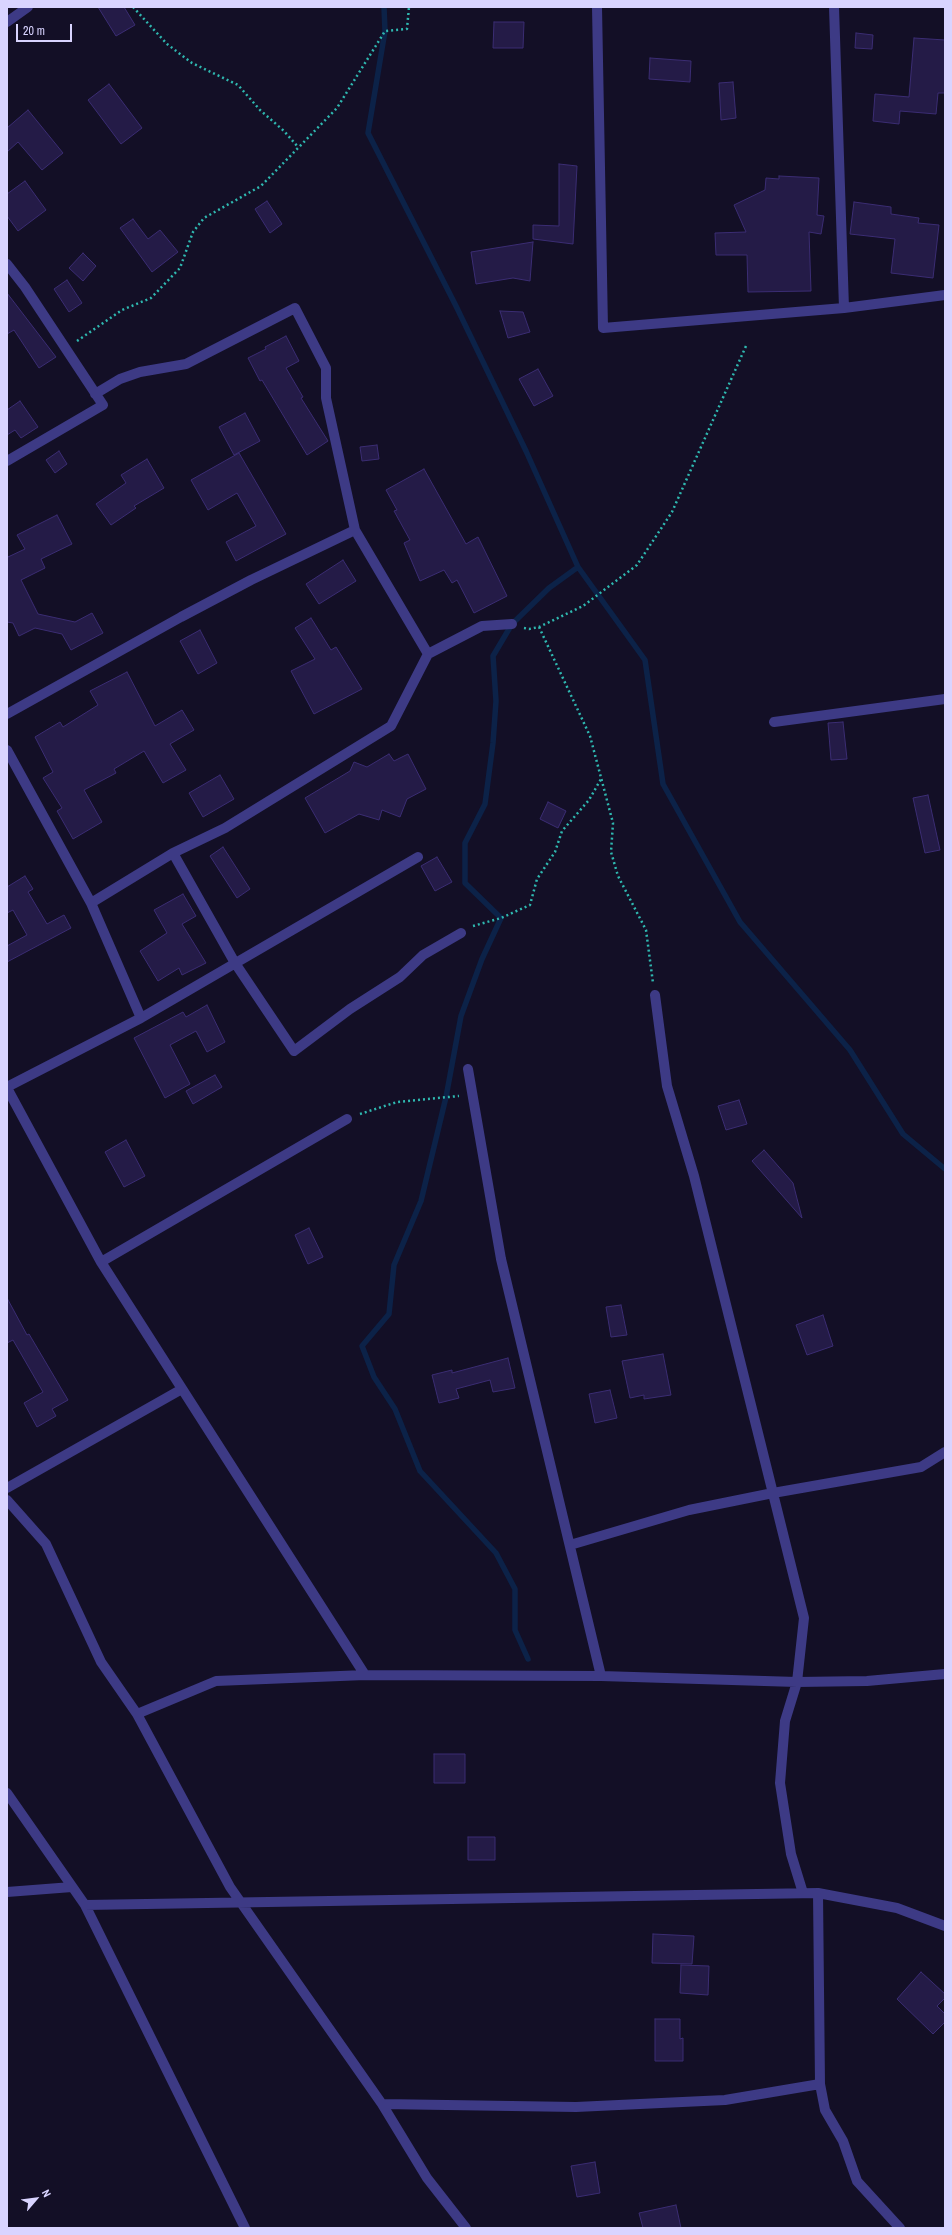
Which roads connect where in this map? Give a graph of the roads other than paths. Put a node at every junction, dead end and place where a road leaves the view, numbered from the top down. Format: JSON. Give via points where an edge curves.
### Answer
{"nodes":[{"id":1,"x":28,"y":7,"type":"edge"},
{"id":2,"x":597,"y":7,"type":"edge"},
{"id":3,"x":834,"y":7,"type":"edge"},
{"id":4,"x":7,"y":22,"type":"edge"},
{"id":5,"x":7,"y":264,"type":"edge"},
{"id":6,"x":945,"y":295,"type":"edge"},
{"id":7,"x":844,"y":308,"type":"junction"},
{"id":8,"x":95,"y":394,"type":"junction"},
{"id":9,"x":7,"y":460,"type":"edge"},
{"id":10,"x":355,"y":530,"type":"junction"},
{"id":11,"x":512,"y":624,"type":"dead end"},
{"id":12,"x":428,"y":654,"type":"junction"},
{"id":13,"x":945,"y":699,"type":"edge"},
{"id":14,"x":7,"y":714,"type":"edge"},
{"id":15,"x":774,"y":722,"type":"dead end"},
{"id":16,"x":7,"y":750,"type":"edge"},
{"id":17,"x":173,"y":853,"type":"junction"},
{"id":18,"x":418,"y":857,"type":"dead end"},
{"id":19,"x":91,"y":903,"type":"junction"},
{"id":20,"x":461,"y":934,"type":"road end"},
{"id":21,"x":235,"y":963,"type":"junction"},
{"id":22,"x":655,"y":995,"type":"road end"},
{"id":23,"x":141,"y":1018,"type":"junction"},
{"id":24,"x":468,"y":1069,"type":"dead end"},
{"id":25,"x":7,"y":1088,"type":"edge"},
{"id":26,"x":347,"y":1119,"type":"road end"},
{"id":27,"x":101,"y":1262,"type":"junction"},
{"id":28,"x":182,"y":1389,"type":"junction"},
{"id":29,"x":945,"y":1452,"type":"edge"},
{"id":30,"x":7,"y":1488,"type":"edge"},
{"id":31,"x":773,"y":1493,"type":"junction"},
{"id":32,"x":7,"y":1500,"type":"edge"},
{"id":33,"x":570,"y":1545,"type":"junction"},
{"id":34,"x":945,"y":1674,"type":"edge"},
{"id":35,"x":365,"y":1675,"type":"junction"},
{"id":36,"x":601,"y":1676,"type":"junction"},
{"id":37,"x":798,"y":1682,"type":"junction"},
{"id":38,"x":137,"y":1714,"type":"junction"},
{"id":39,"x":7,"y":1793,"type":"edge"},
{"id":40,"x":72,"y":1887,"type":"junction"},
{"id":41,"x":7,"y":1892,"type":"edge"},
{"id":42,"x":802,"y":1893,"type":"junction"},
{"id":43,"x":818,"y":1893,"type":"junction"},
{"id":44,"x":243,"y":1904,"type":"junction"},
{"id":45,"x":86,"y":1905,"type":"junction"},
{"id":46,"x":945,"y":1926,"type":"edge"},
{"id":47,"x":820,"y":2084,"type":"junction"},
{"id":48,"x":382,"y":2104,"type":"junction"},
{"id":49,"x":245,"y":2228,"type":"edge"},
{"id":50,"x":466,"y":2228,"type":"edge"},
{"id":51,"x":900,"y":2228,"type":"edge"}],
"edges":[{"from":1,"to":4,"type":"street"},
{"from":2,"to":7,"type":"street","via":[[603,328]]},
{"from":3,"to":7,"type":"street"},
{"from":5,"to":8,"type":"street","via":[[25,287]]},
{"from":6,"to":7,"type":"street"},
{"from":8,"to":9,"type":"street","via":[[103,405]]},
{"from":8,"to":10,"type":"street","via":[[120,379],[140,372],[186,364],[295,308],[326,368],[326,398]]},
{"from":10,"to":12,"type":"street"},
{"from":10,"to":14,"type":"street","via":[[181,617]]},
{"from":11,"to":12,"type":"street","via":[[482,626]]},
{"from":12,"to":17,"type":"street","via":[[391,726],[225,828]]},
{"from":13,"to":15,"type":"street"},
{"from":16,"to":19,"type":"street"},
{"from":17,"to":19,"type":"street"},
{"from":17,"to":21,"type":"street"},
{"from":18,"to":21,"type":"street"},
{"from":19,"to":23,"type":"street"},
{"from":20,"to":21,"type":"street","via":[[423,955],[400,977],[294,1051]]},
{"from":21,"to":23,"type":"street"},
{"from":22,"to":31,"type":"street","via":[[666,1086],[694,1176]]},
{"from":23,"to":25,"type":"street"},
{"from":24,"to":33,"type":"street","via":[[501,1259]]},
{"from":25,"to":27,"type":"street"},
{"from":26,"to":27,"type":"street"},
{"from":27,"to":28,"type":"street"},
{"from":28,"to":30,"type":"street"},
{"from":28,"to":35,"type":"street"},
{"from":29,"to":31,"type":"street","via":[[921,1467]]},
{"from":31,"to":33,"type":"street","via":[[689,1510]]},
{"from":31,"to":37,"type":"street","via":[[804,1618]]},
{"from":32,"to":38,"type":"street","via":[[46,1544],[101,1662]]},
{"from":33,"to":36,"type":"street"},
{"from":34,"to":37,"type":"street","via":[[867,1681]]},
{"from":35,"to":36,"type":"street"},
{"from":35,"to":38,"type":"street","via":[[216,1681]]},
{"from":36,"to":37,"type":"street"},
{"from":37,"to":42,"type":"street","via":[[785,1720],[780,1783],[791,1854]]},
{"from":38,"to":44,"type":"street","via":[[230,1886]]},
{"from":39,"to":40,"type":"street"},
{"from":40,"to":41,"type":"street"},
{"from":40,"to":45,"type":"street"},
{"from":42,"to":43,"type":"street"},
{"from":42,"to":44,"type":"street"},
{"from":43,"to":46,"type":"street","via":[[897,1908]]},
{"from":43,"to":47,"type":"street"},
{"from":44,"to":45,"type":"street"},
{"from":44,"to":48,"type":"street"},
{"from":45,"to":49,"type":"street"},
{"from":47,"to":48,"type":"street","via":[[725,2100],[576,2107]]},
{"from":47,"to":51,"type":"street","via":[[825,2110],[843,2141],[857,2181]]},
{"from":48,"to":50,"type":"street","via":[[427,2178]]}]}
